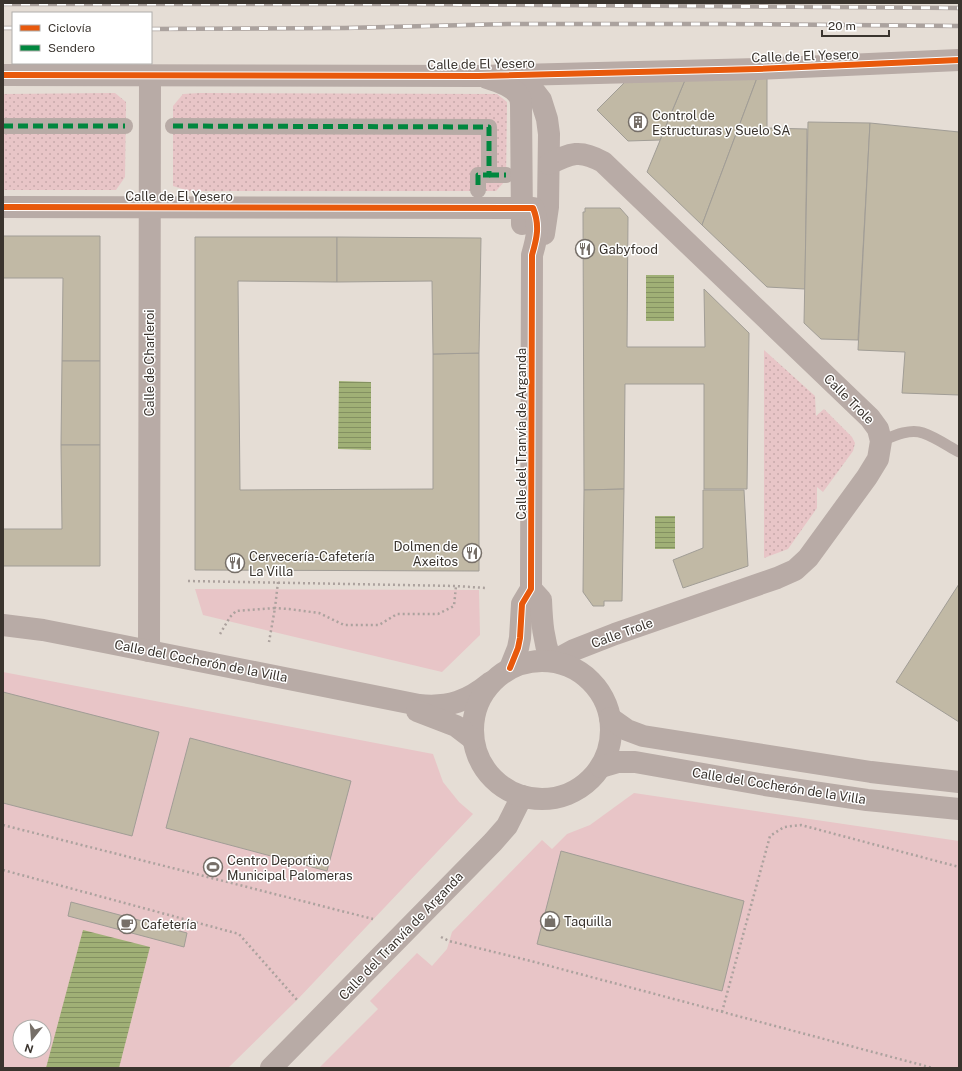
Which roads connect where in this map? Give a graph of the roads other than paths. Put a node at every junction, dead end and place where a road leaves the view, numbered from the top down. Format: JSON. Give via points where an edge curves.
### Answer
{"nodes":[{"id":1,"x":959,"y":60,"type":"edge"},
{"id":2,"x":3,"y":75,"type":"edge"},
{"id":3,"x":508,"y":75,"type":"junction"},
{"id":4,"x":150,"y":76,"type":"junction"},
{"id":5,"x":478,"y":76,"type":"junction"},
{"id":6,"x":3,"y":126,"type":"edge"},
{"id":7,"x":125,"y":126,"type":"dead end"},
{"id":8,"x":173,"y":126,"type":"dead end"},
{"id":9,"x":549,"y":164,"type":"junction"},
{"id":10,"x":489,"y":175,"type":"junction"},
{"id":11,"x":506,"y":175,"type":"dead end"},
{"id":12,"x":478,"y":190,"type":"dead end"},
{"id":13,"x":3,"y":207,"type":"edge"},
{"id":14,"x":149,"y":207,"type":"junction"},
{"id":15,"x":522,"y":209,"type":"junction"},
{"id":16,"x":532,"y":255,"type":"junction"},
{"id":17,"x":881,"y":441,"type":"junction"},
{"id":18,"x":959,"y":452,"type":"edge"},
{"id":19,"x":531,"y":589,"type":"junction"},
{"id":20,"x":3,"y":625,"type":"edge"},
{"id":21,"x":149,"y":651,"type":"junction"},
{"id":22,"x":551,"y":661,"type":"junction"},
{"id":23,"x":510,"y":668,"type":"junction"},
{"id":24,"x":491,"y":682,"type":"junction"},
{"id":25,"x":398,"y":701,"type":"junction"},
{"id":26,"x":610,"y":718,"type":"junction"},
{"id":27,"x":474,"y":739,"type":"junction"},
{"id":28,"x":601,"y":767,"type":"junction"},
{"id":29,"x":959,"y":782,"type":"edge"},
{"id":30,"x":522,"y":796,"type":"junction"},
{"id":31,"x":959,"y":809,"type":"edge"},
{"id":32,"x":271,"y":1068,"type":"edge"}],
"edges":[{"from":1,"to":3,"type":"street","name":"Calle de El Yesero","via":[[758,69]]},
{"from":2,"to":4,"type":"street","name":"Calle de El Yesero"},
{"from":3,"to":5,"type":"street","name":"Calle de El Yesero"},
{"from":3,"to":9,"type":"street","via":[[531,87],[541,100],[549,134]]},
{"from":4,"to":5,"type":"street","name":"Calle de El Yesero"},
{"from":4,"to":14,"type":"street","name":"Calle de Charleroi"},
{"from":5,"to":15,"type":"street","via":[[496,81],[519,95],[522,106]]},
{"from":6,"to":7,"type":"street"},
{"from":8,"to":10,"type":"street","via":[[489,127]]},
{"from":9,"to":16,"type":"street","via":[[546,230]]},
{"from":9,"to":17,"type":"street","name":"Calle Trole","via":[[565,156],[579,154],[592,156],[603,162],[870,418],[878,429]]},
{"from":10,"to":11,"type":"street"},
{"from":10,"to":12,"type":"street","via":[[478,175]]},
{"from":13,"to":14,"type":"street","name":"Calle de El Yesero"},
{"from":14,"to":15,"type":"street","name":"Calle de El Yesero"},
{"from":14,"to":21,"type":"street","name":"Calle de Charleroi"},
{"from":15,"to":16,"type":"street","name":"Calle del Tranvía de Arganda","via":[[533,208],[537,218],[537,240]]},
{"from":16,"to":19,"type":"street","name":"Calle del Tranvía de Arganda"},
{"from":17,"to":18,"type":"lane","via":[[908,432],[922,432]]},
{"from":17,"to":22,"type":"street","name":"Calle Trole","via":[[878,460],[867,477],[808,558],[795,570],[615,634]]},
{"from":19,"to":22,"type":"street","via":[[541,600],[545,646]]},
{"from":19,"to":23,"type":"street","name":"Calle del Tranvía de Arganda","via":[[522,604],[520,638]]},
{"from":20,"to":21,"type":"street","name":"Calle del Cocherón de la Villa","via":[[43,630]]},
{"from":21,"to":25,"type":"street","name":"Calle del Cocherón de la Villa"},
{"from":22,"to":23,"type":"street","via":[[523,663]]},
{"from":22,"to":26,"type":"street","via":[[570,666],[589,679],[603,697]]},
{"from":23,"to":24,"type":"street"},
{"from":24,"to":25,"type":"street","name":"Calle del Cocherón de la Villa","via":[[478,693],[456,703],[430,706]]},
{"from":24,"to":27,"type":"street","via":[[478,702],[472,725]]},
{"from":25,"to":27,"type":"street","name":"Calle del Cocherón de la Villa","via":[[408,709],[456,726]]},
{"from":26,"to":28,"type":"street","via":[[608,752]]},
{"from":26,"to":29,"type":"street","via":[[627,730],[643,736],[871,772]]},
{"from":27,"to":30,"type":"street","via":[[474,748],[484,769],[501,786]]},
{"from":28,"to":30,"type":"street","via":[[585,784],[566,795],[544,799]]},
{"from":28,"to":31,"type":"street","name":"Calle del Cocherón de la Villa","via":[[618,762],[635,762],[859,799]]},
{"from":30,"to":32,"type":"street","name":"Calle del Tranvía de Arganda","via":[[507,826],[493,842]]}]}
